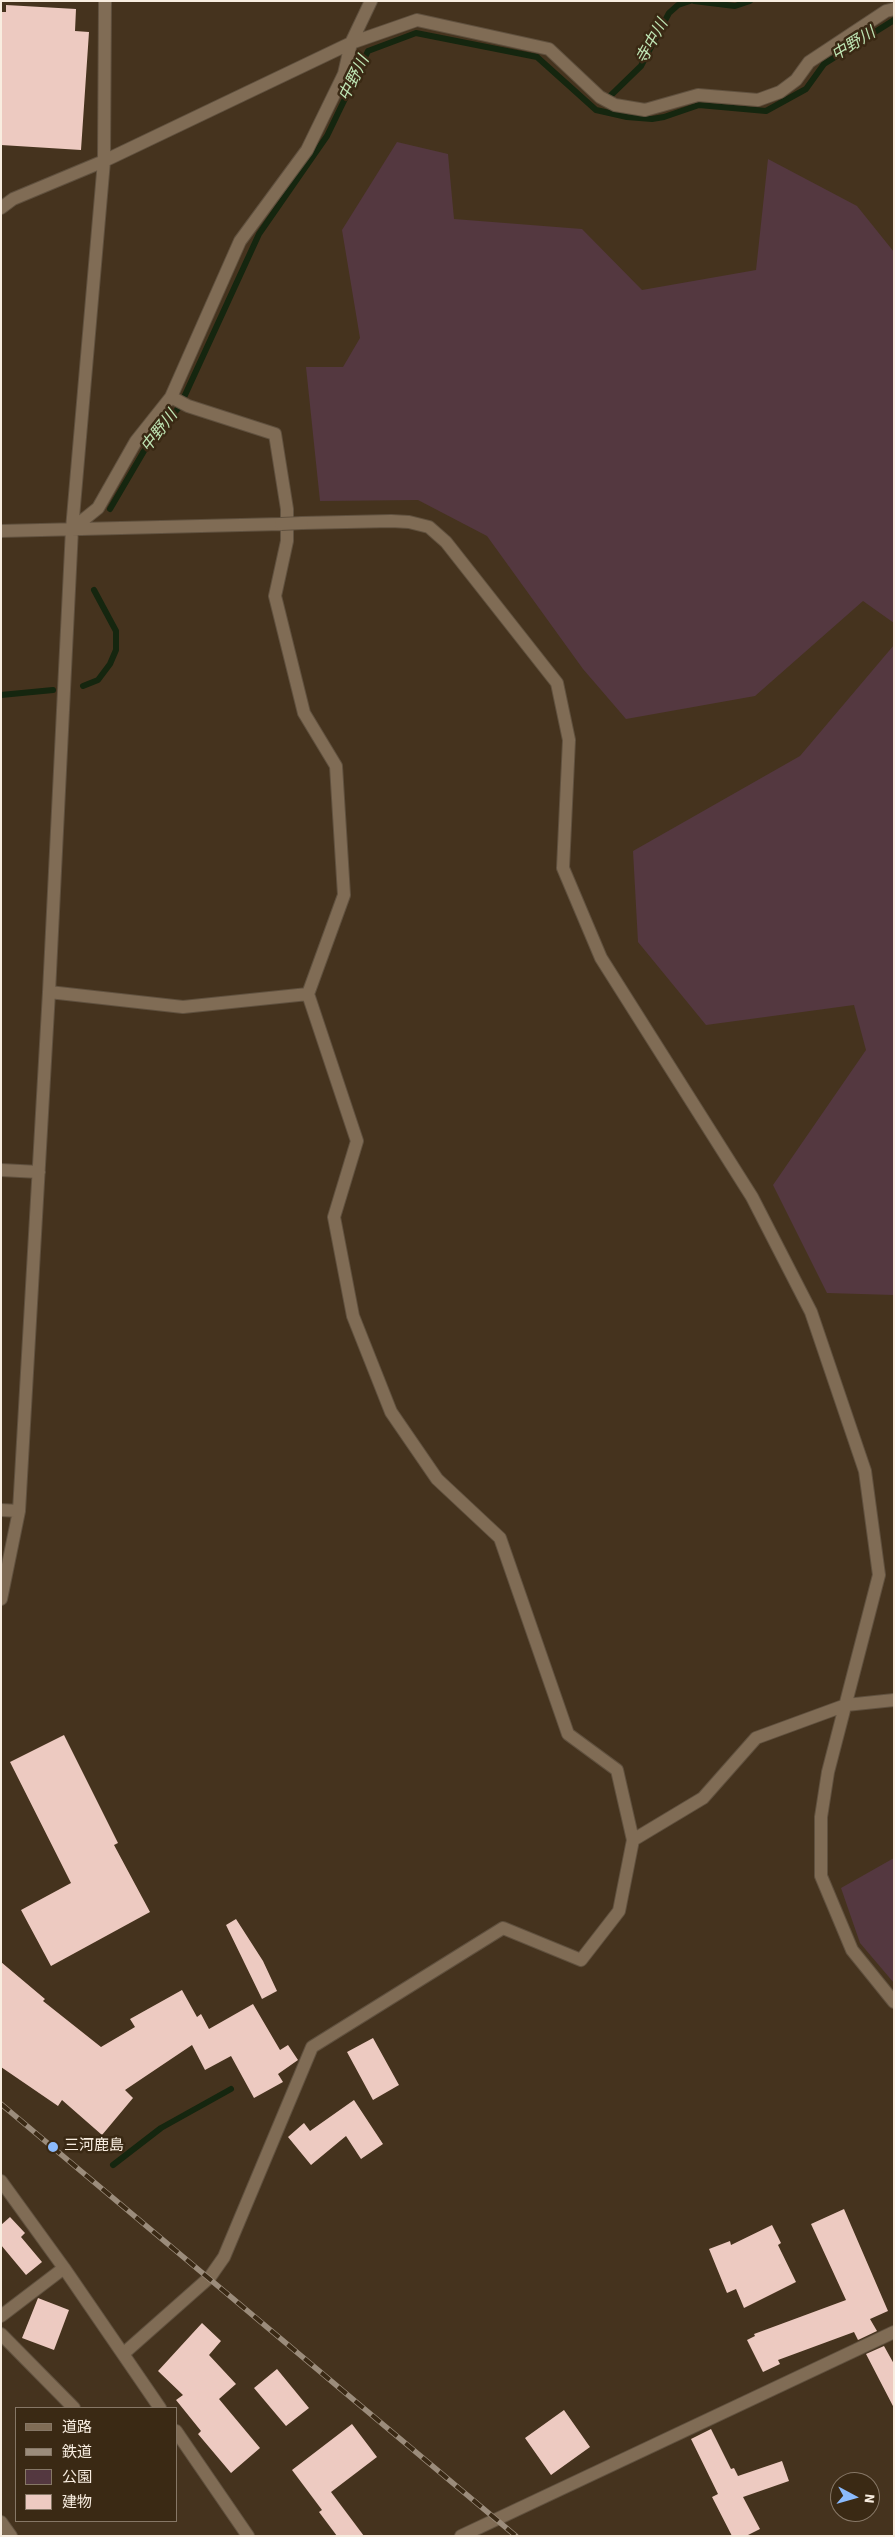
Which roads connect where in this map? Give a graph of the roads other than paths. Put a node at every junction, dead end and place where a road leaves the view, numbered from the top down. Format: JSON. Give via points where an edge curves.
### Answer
{"nodes":[{"id":1,"x":105,"y":1,"type":"edge"},
{"id":2,"x":371,"y":1,"type":"edge"},
{"id":3,"x":894,"y":9,"type":"edge"},
{"id":4,"x":351,"y":43,"type":"junction"},
{"id":5,"x":104,"y":161,"type":"junction"},
{"id":6,"x":1,"y":208,"type":"edge"},
{"id":7,"x":172,"y":397,"type":"junction"},
{"id":8,"x":72,"y":529,"type":"junction"},
{"id":9,"x":1,"y":530,"type":"edge"},
{"id":10,"x":49,"y":992,"type":"junction"},
{"id":11,"x":308,"y":994,"type":"junction"},
{"id":12,"x":1,"y":1170,"type":"edge"},
{"id":13,"x":39,"y":1172,"type":"junction"},
{"id":14,"x":1,"y":1510,"type":"edge"},
{"id":15,"x":19,"y":1511,"type":"junction"},
{"id":16,"x":1,"y":1599,"type":"edge"},
{"id":17,"x":894,"y":1700,"type":"edge"},
{"id":18,"x":846,"y":1705,"type":"junction"},
{"id":19,"x":633,"y":1840,"type":"junction"},
{"id":20,"x":894,"y":2002,"type":"edge"},
{"id":21,"x":1,"y":2180,"type":"edge"},
{"id":22,"x":64,"y":2268,"type":"junction"},
{"id":23,"x":1,"y":2316,"type":"edge"},
{"id":24,"x":894,"y":2332,"type":"edge"},
{"id":25,"x":1,"y":2334,"type":"edge"},
{"id":26,"x":123,"y":2354,"type":"junction"},
{"id":27,"x":73,"y":2407,"type":"edge"},
{"id":28,"x":159,"y":2407,"type":"edge"},
{"id":29,"x":178,"y":2434,"type":"edge"},
{"id":30,"x":1,"y":2522,"type":"edge"},
{"id":31,"x":11,"y":2536,"type":"edge"},
{"id":32,"x":248,"y":2536,"type":"edge"},
{"id":33,"x":462,"y":2536,"type":"edge"}],
"edges":[{"from":1,"to":5,"type":"street"},
{"from":2,"to":4,"type":"street"},
{"from":3,"to":4,"type":"street","via":[[886,11],[809,62],[796,80],[780,92],[758,100],[698,95],[645,110],[615,105],[600,97],[549,49],[417,20]]},
{"from":4,"to":5,"type":"street"},
{"from":4,"to":7,"type":"street","via":[[344,74],[307,150],[240,241]]},
{"from":5,"to":6,"type":"street","via":[[13,199]]},
{"from":5,"to":8,"type":"street"},
{"from":7,"to":8,"type":"street","via":[[136,441],[98,508]]},
{"from":7,"to":11,"type":"street","via":[[188,406],[275,434],[287,509],[287,541],[275,596],[304,713],[336,766],[344,895]]},
{"from":8,"to":9,"type":"street"},
{"from":8,"to":10,"type":"street"},
{"from":8,"to":18,"type":"street","bridge":true,"via":[[391,521],[429,527],[446,542],[557,683],[569,740],[563,868],[601,958],[752,1197],[811,1312],[865,1471],[879,1575]]},
{"from":10,"to":11,"type":"street","via":[[183,1007]]},
{"from":10,"to":13,"type":"street"},
{"from":11,"to":19,"type":"street","via":[[357,1142],[334,1217],[353,1316],[391,1412],[437,1479],[500,1538],[568,1734],[617,1770]]},
{"from":12,"to":13,"type":"street"},
{"from":13,"to":15,"type":"street"},
{"from":14,"to":15,"type":"street"},
{"from":15,"to":16,"type":"street"},
{"from":17,"to":18,"type":"street"},
{"from":18,"to":19,"type":"street","via":[[756,1738],[703,1798]]},
{"from":18,"to":20,"type":"street","via":[[828,1772],[821,1817],[821,1876],[852,1950]]},
{"from":19,"to":26,"type":"street","via":[[619,1911],[581,1960],[503,1928],[312,2047],[224,2256],[210,2277]]},
{"from":21,"to":22,"type":"street"},
{"from":22,"to":23,"type":"street"},
{"from":22,"to":26,"type":"street"},
{"from":24,"to":33,"type":"street"},
{"from":25,"to":27,"type":"street"},
{"from":26,"to":28,"type":"street"},
{"from":29,"to":32,"type":"street"},
{"from":30,"to":31,"type":"street"}]}
